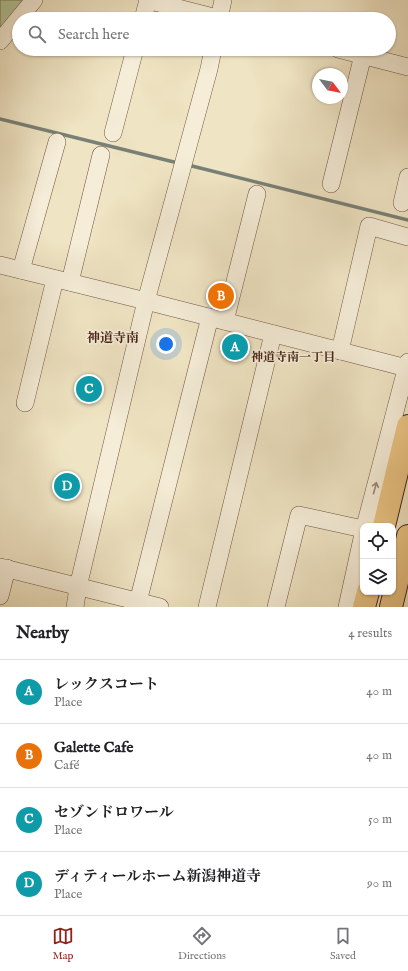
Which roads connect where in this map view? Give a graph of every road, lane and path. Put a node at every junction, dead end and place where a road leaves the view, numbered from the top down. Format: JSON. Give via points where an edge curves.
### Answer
{"nodes":[{"id":1,"x":34,"y":0,"type":"edge"},
{"id":2,"x":148,"y":0,"type":"edge"},
{"id":3,"x":223,"y":0,"type":"edge"},
{"id":4,"x":24,"y":12,"type":"edge"},
{"id":5,"x":145,"y":12,"type":"edge"},
{"id":6,"x":193,"y":12,"type":"edge"},
{"id":7,"x":221,"y":12,"type":"edge"},
{"id":8,"x":12,"y":27,"type":"edge"},
{"id":9,"x":0,"y":41,"type":"edge"},
{"id":10,"x":133,"y":56,"type":"edge"},
{"id":11,"x":212,"y":56,"type":"edge"},
{"id":12,"x":363,"y":56,"type":"edge"},
{"id":13,"x":367,"y":56,"type":"edge"},
{"id":14,"x":408,"y":67,"type":"edge"},
{"id":15,"x":113,"y":133,"type":"dead end"},
{"id":16,"x":58,"y":142,"type":"dead end"},
{"id":17,"x":101,"y":155,"type":"dead end"},
{"id":18,"x":408,"y":177,"type":"edge"},
{"id":19,"x":331,"y":184,"type":"dead end"},
{"id":20,"x":257,"y":194,"type":"dead end"},
{"id":21,"x":402,"y":203,"type":"dead end"},
{"id":22,"x":408,"y":237,"type":"edge"},
{"id":23,"x":0,"y":265,"type":"edge"},
{"id":24,"x":21,"y":270,"type":"junction"},
{"id":25,"x":62,"y":280,"type":"junction"},
{"id":26,"x":146,"y":301,"type":"junction"},
{"id":27,"x":218,"y":319,"type":"junction"},
{"id":28,"x":273,"y":334,"type":"junction"},
{"id":29,"x":340,"y":351,"type":"junction"},
{"id":30,"x":407,"y":365,"type":"edge"},
{"id":31,"x":24,"y":403,"type":"dead end"},
{"id":32,"x":408,"y":426,"type":"edge"},
{"id":33,"x":366,"y":523,"type":"edge"},
{"id":34,"x":385,"y":523,"type":"edge"},
{"id":35,"x":360,"y":529,"type":"edge"},
{"id":36,"x":408,"y":536,"type":"edge"},
{"id":37,"x":360,"y":548,"type":"edge"},
{"id":38,"x":4,"y":568,"type":"edge"},
{"id":39,"x":78,"y":587,"type":"junction"},
{"id":40,"x":367,"y":595,"type":"edge"},
{"id":41,"x":0,"y":596,"type":"edge"},
{"id":42,"x":138,"y":602,"type":"junction"},
{"id":43,"x":75,"y":607,"type":"edge"},
{"id":44,"x":160,"y":607,"type":"edge"},
{"id":45,"x":207,"y":607,"type":"edge"},
{"id":46,"x":276,"y":607,"type":"edge"},
{"id":47,"x":347,"y":607,"type":"edge"},
{"id":48,"x":364,"y":607,"type":"edge"},
{"id":49,"x":391,"y":607,"type":"edge"}],
"edges":[{"from":1,"to":4,"type":"street"},
{"from":2,"to":5,"type":"street"},
{"from":2,"to":6,"type":"street"},
{"from":3,"to":7,"type":"street"},
{"from":8,"to":9,"type":"street"},
{"from":10,"to":15,"type":"street"},
{"from":11,"to":26,"type":"street"},
{"from":12,"to":19,"type":"street"},
{"from":13,"to":14,"type":"street"},
{"from":16,"to":24,"type":"street"},
{"from":17,"to":25,"type":"street"},
{"from":18,"to":21,"type":"street"},
{"from":20,"to":27,"type":"street"},
{"from":22,"to":29,"type":"street","via":[[369,226]]},
{"from":23,"to":24,"type":"street"},
{"from":24,"to":25,"type":"street"},
{"from":25,"to":26,"type":"street"},
{"from":25,"to":31,"type":"street"},
{"from":26,"to":27,"type":"street"},
{"from":26,"to":39,"type":"street"},
{"from":27,"to":28,"type":"street"},
{"from":27,"to":42,"type":"street"},
{"from":28,"to":29,"type":"street"},
{"from":28,"to":45,"type":"street"},
{"from":29,"to":30,"type":"street"},
{"from":33,"to":30,"type":"street","one_way":true},
{"from":32,"to":34,"type":"highway"},
{"from":35,"to":46,"type":"street","via":[[299,515]]},
{"from":36,"to":49,"type":"highway"},
{"from":37,"to":47,"type":"street"},
{"from":38,"to":39,"type":"street"},
{"from":38,"to":41,"type":"street"},
{"from":39,"to":42,"type":"street"},
{"from":39,"to":43,"type":"street"},
{"from":40,"to":48,"type":"highway"},
{"from":42,"to":44,"type":"street"}]}
